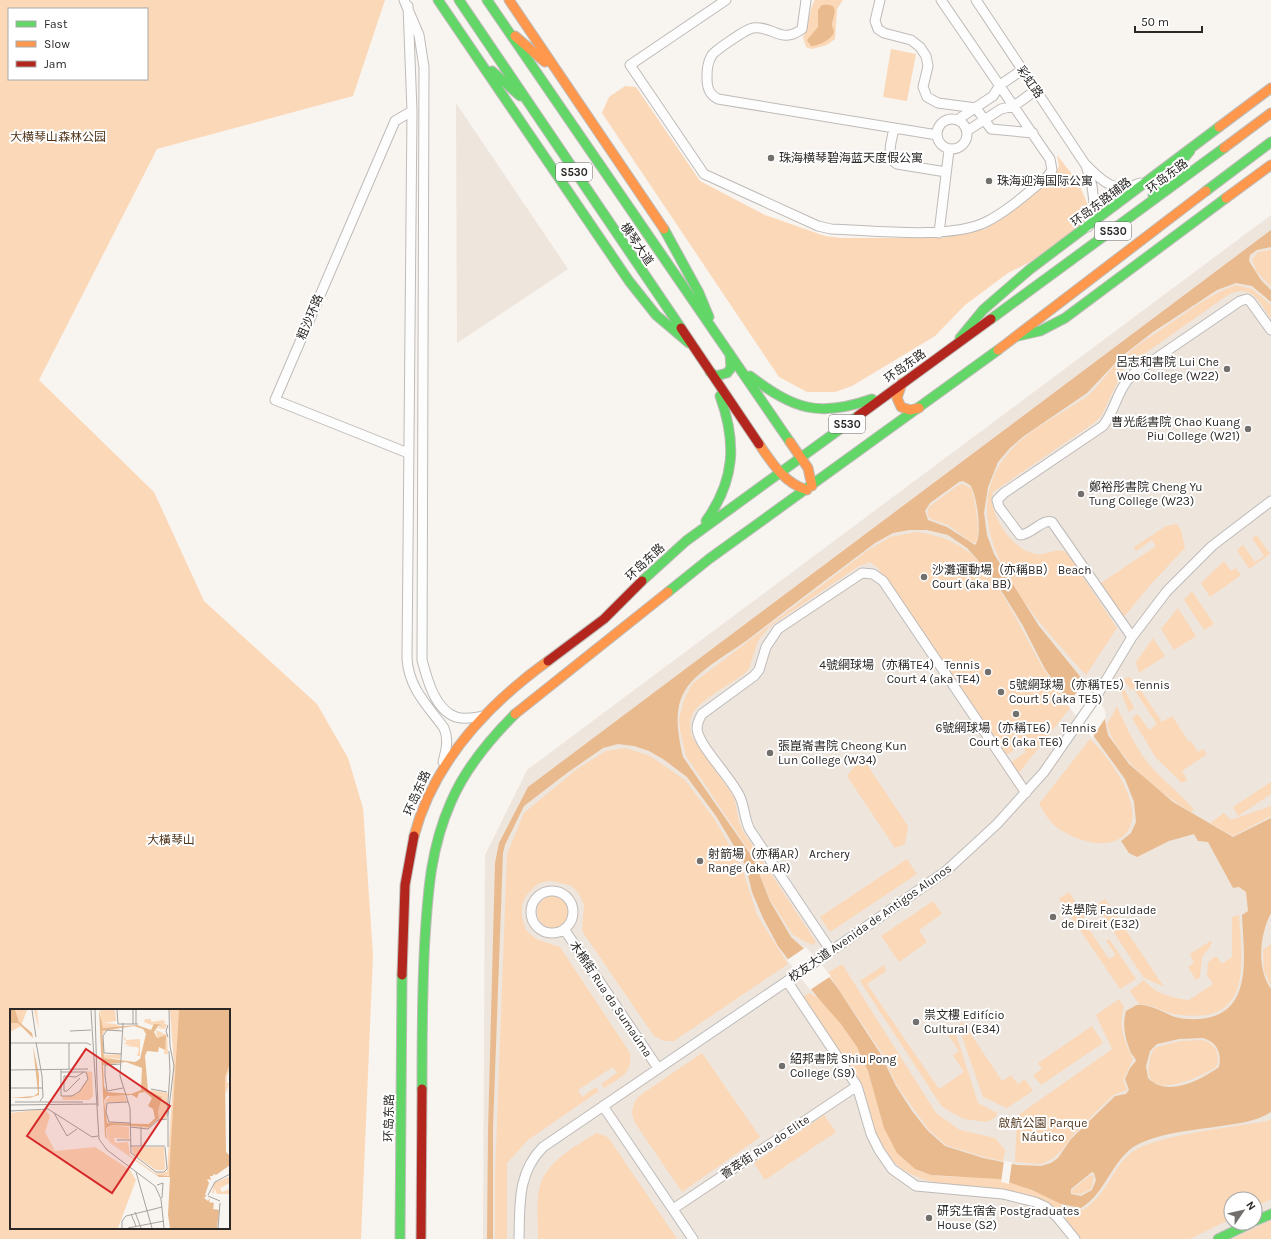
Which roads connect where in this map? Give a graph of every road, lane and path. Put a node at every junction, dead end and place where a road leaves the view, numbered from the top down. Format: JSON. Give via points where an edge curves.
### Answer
{"nodes":[{"id":1,"x":438,"y":0,"type":"edge"},
{"id":2,"x":459,"y":0,"type":"edge"},
{"id":3,"x":487,"y":0,"type":"edge"},
{"id":4,"x":509,"y":0,"type":"edge"},
{"id":5,"x":726,"y":0,"type":"edge"},
{"id":6,"x":806,"y":0,"type":"edge"},
{"id":7,"x":880,"y":0,"type":"edge"},
{"id":8,"x":942,"y":0,"type":"edge"},
{"id":9,"x":976,"y":0,"type":"edge"},
{"id":10,"x":406,"y":3,"type":"edge"},
{"id":11,"x":505,"y":27,"type":"junction"},
{"id":12,"x":476,"y":55,"type":"junction"},
{"id":13,"x":1022,"y":70,"type":"junction"},
{"id":14,"x":559,"y":75,"type":"junction"},
{"id":15,"x":1000,"y":85,"type":"junction"},
{"id":16,"x":1271,"y":88,"type":"edge"},
{"id":17,"x":1036,"y":90,"type":"junction"},
{"id":18,"x":527,"y":103,"type":"junction"},
{"id":19,"x":1014,"y":106,"type":"junction"},
{"id":20,"x":976,"y":108,"type":"junction"},
{"id":21,"x":412,"y":111,"type":"junction"},
{"id":22,"x":1271,"y":113,"type":"edge"},
{"id":23,"x":957,"y":120,"type":"junction"},
{"id":24,"x":984,"y":120,"type":"junction"},
{"id":25,"x":894,"y":128,"type":"junction"},
{"id":26,"x":967,"y":131,"type":"junction"},
{"id":27,"x":1033,"y":133,"type":"junction"},
{"id":28,"x":937,"y":135,"type":"junction"},
{"id":29,"x":1271,"y":142,"type":"edge"},
{"id":30,"x":949,"y":150,"type":"junction"},
{"id":31,"x":1190,"y":151,"type":"junction"},
{"id":32,"x":1085,"y":164,"type":"junction"},
{"id":33,"x":1271,"y":165,"type":"edge"},
{"id":34,"x":946,"y":172,"type":"junction"},
{"id":35,"x":1151,"y":179,"type":"junction"},
{"id":36,"x":1138,"y":213,"type":"junction"},
{"id":37,"x":1088,"y":228,"type":"junction"},
{"id":38,"x":939,"y":233,"type":"junction"},
{"id":39,"x":1271,"y":330,"type":"edge"},
{"id":40,"x":718,"y":336,"type":"junction"},
{"id":41,"x":1015,"y":337,"type":"junction"},
{"id":42,"x":690,"y":344,"type":"junction"},
{"id":43,"x":954,"y":345,"type":"junction"},
{"id":44,"x":730,"y":354,"type":"junction"},
{"id":45,"x":739,"y":367,"type":"junction"},
{"id":46,"x":710,"y":372,"type":"junction"},
{"id":47,"x":902,"y":383,"type":"junction"},
{"id":48,"x":893,"y":390,"type":"junction"},
{"id":49,"x":919,"y":408,"type":"junction"},
{"id":50,"x":408,"y":453,"type":"junction"},
{"id":51,"x":801,"y":457,"type":"junction"},
{"id":52,"x":780,"y":472,"type":"junction"},
{"id":53,"x":810,"y":488,"type":"junction"},
{"id":54,"x":1271,"y":501,"type":"edge"},
{"id":55,"x":697,"y":532,"type":"junction"},
{"id":56,"x":1132,"y":638,"type":"junction"},
{"id":57,"x":484,"y":716,"type":"junction"},
{"id":58,"x":443,"y":766,"type":"junction"},
{"id":59,"x":1026,"y":793,"type":"junction"},
{"id":60,"x":564,"y":929,"type":"junction"},
{"id":61,"x":828,"y":954,"type":"junction"},
{"id":62,"x":788,"y":980,"type":"junction"},
{"id":63,"x":403,"y":993,"type":"junction"},
{"id":64,"x":422,"y":994,"type":"junction"},
{"id":65,"x":658,"y":1068,"type":"junction"},
{"id":66,"x":857,"y":1086,"type":"junction"},
{"id":67,"x":603,"y":1106,"type":"junction"},
{"id":68,"x":673,"y":1209,"type":"junction"},
{"id":69,"x":1234,"y":1231,"type":"edge"},
{"id":70,"x":400,"y":1239,"type":"edge"},
{"id":71,"x":421,"y":1239,"type":"edge"},
{"id":72,"x":519,"y":1239,"type":"edge"},
{"id":73,"x":693,"y":1239,"type":"edge"},
{"id":74,"x":1075,"y":1239,"type":"edge"},
{"id":75,"x":1218,"y":1239,"type":"edge"}],
"edges":[{"from":1,"to":12,"type":"main road"},
{"from":2,"to":18,"type":"main road","name":"横琴大道","number":"S530"},
{"from":3,"to":11,"type":"main road","name":"横琴大道","number":"S530"},
{"from":4,"to":14,"type":"main road"},
{"from":5,"to":38,"type":"street","via":[[630,65],[704,174],[818,226],[831,229]]},
{"from":6,"to":25,"type":"street","via":[[802,29],[796,34],[782,36],[760,28],[752,28],[712,55],[707,69],[707,86],[712,95],[718,99]]},
{"from":7,"to":20,"type":"street","via":[[875,21],[878,29],[911,40],[926,56],[928,66],[923,86],[927,97],[938,103]]},
{"from":8,"to":15,"type":"street"},
{"from":9,"to":13,"type":"street","name":"彩虹路"},
{"from":10,"to":21,"type":"street"},
{"from":10,"to":57,"type":"street","via":[[419,35],[424,67],[422,660],[431,688],[448,712],[464,718]]},
{"from":11,"to":14,"type":"main road"},
{"from":11,"to":40,"type":"main road","name":"横琴大道","number":"S530"},
{"from":12,"to":18,"type":"main road"},
{"from":12,"to":42,"type":"main road","via":[[629,281],[656,316]]},
{"from":13,"to":15,"type":"street"},
{"from":13,"to":17,"type":"street","name":"彩虹路"},
{"from":14,"to":40,"type":"main road","via":[[669,236]]},
{"from":15,"to":19,"type":"street"},
{"from":15,"to":20,"type":"street","via":[[993,96]]},
{"from":16,"to":31,"type":"main road","name":"环岛东路辅路"},
{"from":17,"to":19,"type":"street"},
{"from":17,"to":32,"type":"street","name":"彩虹路"},
{"from":18,"to":42,"type":"main road","name":"横琴大道","number":"S530"},
{"from":19,"to":24,"type":"street","via":[[1001,109]]},
{"from":19,"to":27,"type":"street"},
{"from":20,"to":23,"type":"street"},
{"from":20,"to":24,"type":"street"},
{"from":21,"to":50,"type":"street"},
{"from":21,"to":50,"type":"street","name":"粗沙环路","via":[[395,121],[275,400]]},
{"from":22,"to":36,"type":"main road","name":"环岛东路","number":"S530"},
{"from":23,"to":26,"type":"street"},
{"from":23,"to":28,"type":"street","via":[[943,122],[937,130]]},
{"from":24,"to":26,"type":"street"},
{"from":24,"to":27,"type":"street","via":[[991,129]]},
{"from":25,"to":28,"type":"street"},
{"from":25,"to":34,"type":"street","via":[[890,156],[893,162]]},
{"from":26,"to":30,"type":"street","via":[[963,145]]},
{"from":27,"to":38,"type":"street","via":[[1050,159],[1050,173],[1004,212],[984,223]]},
{"from":28,"to":30,"type":"street","via":[[940,144]]},
{"from":29,"to":41,"type":"main road","number":"S530"},
{"from":30,"to":34,"type":"street"},
{"from":31,"to":35,"type":"main road","name":"环岛东路辅路"},
{"from":31,"to":36,"type":"main road"},
{"from":32,"to":35,"type":"street","via":[[1102,181],[1115,187],[1130,188]]},
{"from":32,"to":37,"type":"street","via":[[1094,202]]},
{"from":33,"to":41,"type":"main road","via":[[1065,318],[1040,330]]},
{"from":34,"to":38,"type":"street"},
{"from":35,"to":37,"type":"main road","name":"环岛东路辅路"},
{"from":36,"to":43,"type":"main road","name":"环岛东路","number":"S530"},
{"from":37,"to":43,"type":"main road","name":"环岛东路辅路","via":[[1029,270],[989,305]]},
{"from":39,"to":56,"type":"street","via":[[1250,301],[1240,301],[1140,369],[1122,386],[1112,412],[1103,426],[999,496],[998,504],[1020,535],[1045,522],[1052,522]]},
{"from":40,"to":44,"type":"main road","name":"横琴大道","number":"S530"},
{"from":41,"to":49,"type":"main road","number":"S530"},
{"from":42,"to":46,"type":"main road","name":"横琴大道","number":"S530"},
{"from":43,"to":47,"type":"main road","name":"环岛东路","number":"S530"},
{"from":44,"to":45,"type":"main road","name":"横琴大道","number":"S530"},
{"from":44,"to":46,"type":"main road","via":[[731,368],[727,372],[716,376]]},
{"from":45,"to":48,"type":"main road","via":[[784,400],[810,409],[824,410],[856,405]]},
{"from":45,"to":51,"type":"main road","name":"横琴大道","number":"S530"},
{"from":46,"to":52,"type":"main road","name":"横琴大道","number":"S530"},
{"from":46,"to":55,"type":"main road","via":[[729,424],[732,459],[719,503]]},
{"from":47,"to":48,"type":"main road","name":"环岛东路","number":"S530"},
{"from":47,"to":49,"type":"main road","via":[[898,398],[901,407],[910,410]]},
{"from":48,"to":51,"type":"main road","name":"环岛东路","number":"S530"},
{"from":49,"to":53,"type":"main road","number":"S530"},
{"from":50,"to":58,"type":"street","via":[[408,669],[417,694],[444,728],[447,741]]},
{"from":51,"to":52,"type":"main road","name":"环岛东路","number":"S530"},
{"from":51,"to":53,"type":"main road","name":"横琴大道","number":"S530","via":[[808,468]]},
{"from":52,"to":53,"type":"main road","name":"横琴大道","number":"S530","via":[[793,485]]},
{"from":52,"to":55,"type":"main road","name":"环岛东路"},
{"from":53,"to":64,"type":"main road","via":[[709,559],[520,709],[478,756],[451,801],[439,833],[429,876]]},
{"from":54,"to":56,"type":"street","name":"校友大道 Avenida de Antigos Alunos","via":[[1195,562],[1167,591]]},
{"from":55,"to":57,"type":"main road","name":"环岛东路","via":[[665,559],[604,619],[512,688]]},
{"from":56,"to":59,"type":"street","name":"校友大道 Avenida de Antigos Alunos","via":[[1060,750]]},
{"from":57,"to":58,"type":"main road","name":"环岛东路"},
{"from":58,"to":63,"type":"main road","name":"环岛东路","via":[[424,801],[409,853],[403,898]]},
{"from":59,"to":61,"type":"street","name":"校友大道 Avenida de Antigos Alunos","via":[[946,871]]},
{"from":59,"to":61,"type":"street","via":[[882,580],[873,574],[862,573],[778,629],[766,647],[759,670],[754,676],[706,711],[698,723],[699,736],[738,794],[750,830]]},
{"from":60,"to":60,"type":"street","via":[[559,932],[546,932],[532,919],[532,907],[543,892],[556,891],[571,901],[573,914],[569,925]]},
{"from":60,"to":65,"type":"street","name":"木棉街 Rua da Sumaúma"},
{"from":61,"to":62,"type":"street","name":"校友大道 Avenida de Antigos Alunos"},
{"from":62,"to":65,"type":"street","name":"校友大道 Avenida de Antigos Alunos"},
{"from":62,"to":66,"type":"street"},
{"from":63,"to":64,"type":"main road","via":[[409,1000],[419,999]]},
{"from":63,"to":70,"type":"main road","name":"环岛东路"},
{"from":64,"to":71,"type":"main road"},
{"from":65,"to":67,"type":"street","name":"校友大道 Avenida de Antigos Alunos"},
{"from":66,"to":68,"type":"street","name":"薈萃街 Rua do Elite"},
{"from":66,"to":74,"type":"street","via":[[871,1134],[879,1150],[892,1169],[916,1186],[1003,1194],[1035,1202],[1046,1207]]},
{"from":67,"to":68,"type":"street"},
{"from":67,"to":72,"type":"street","name":"校友大道 Avenida de Antigos Alunos","via":[[543,1147],[530,1163],[522,1181]]},
{"from":68,"to":73,"type":"street"},
{"from":69,"to":75,"type":"main road"}]}
